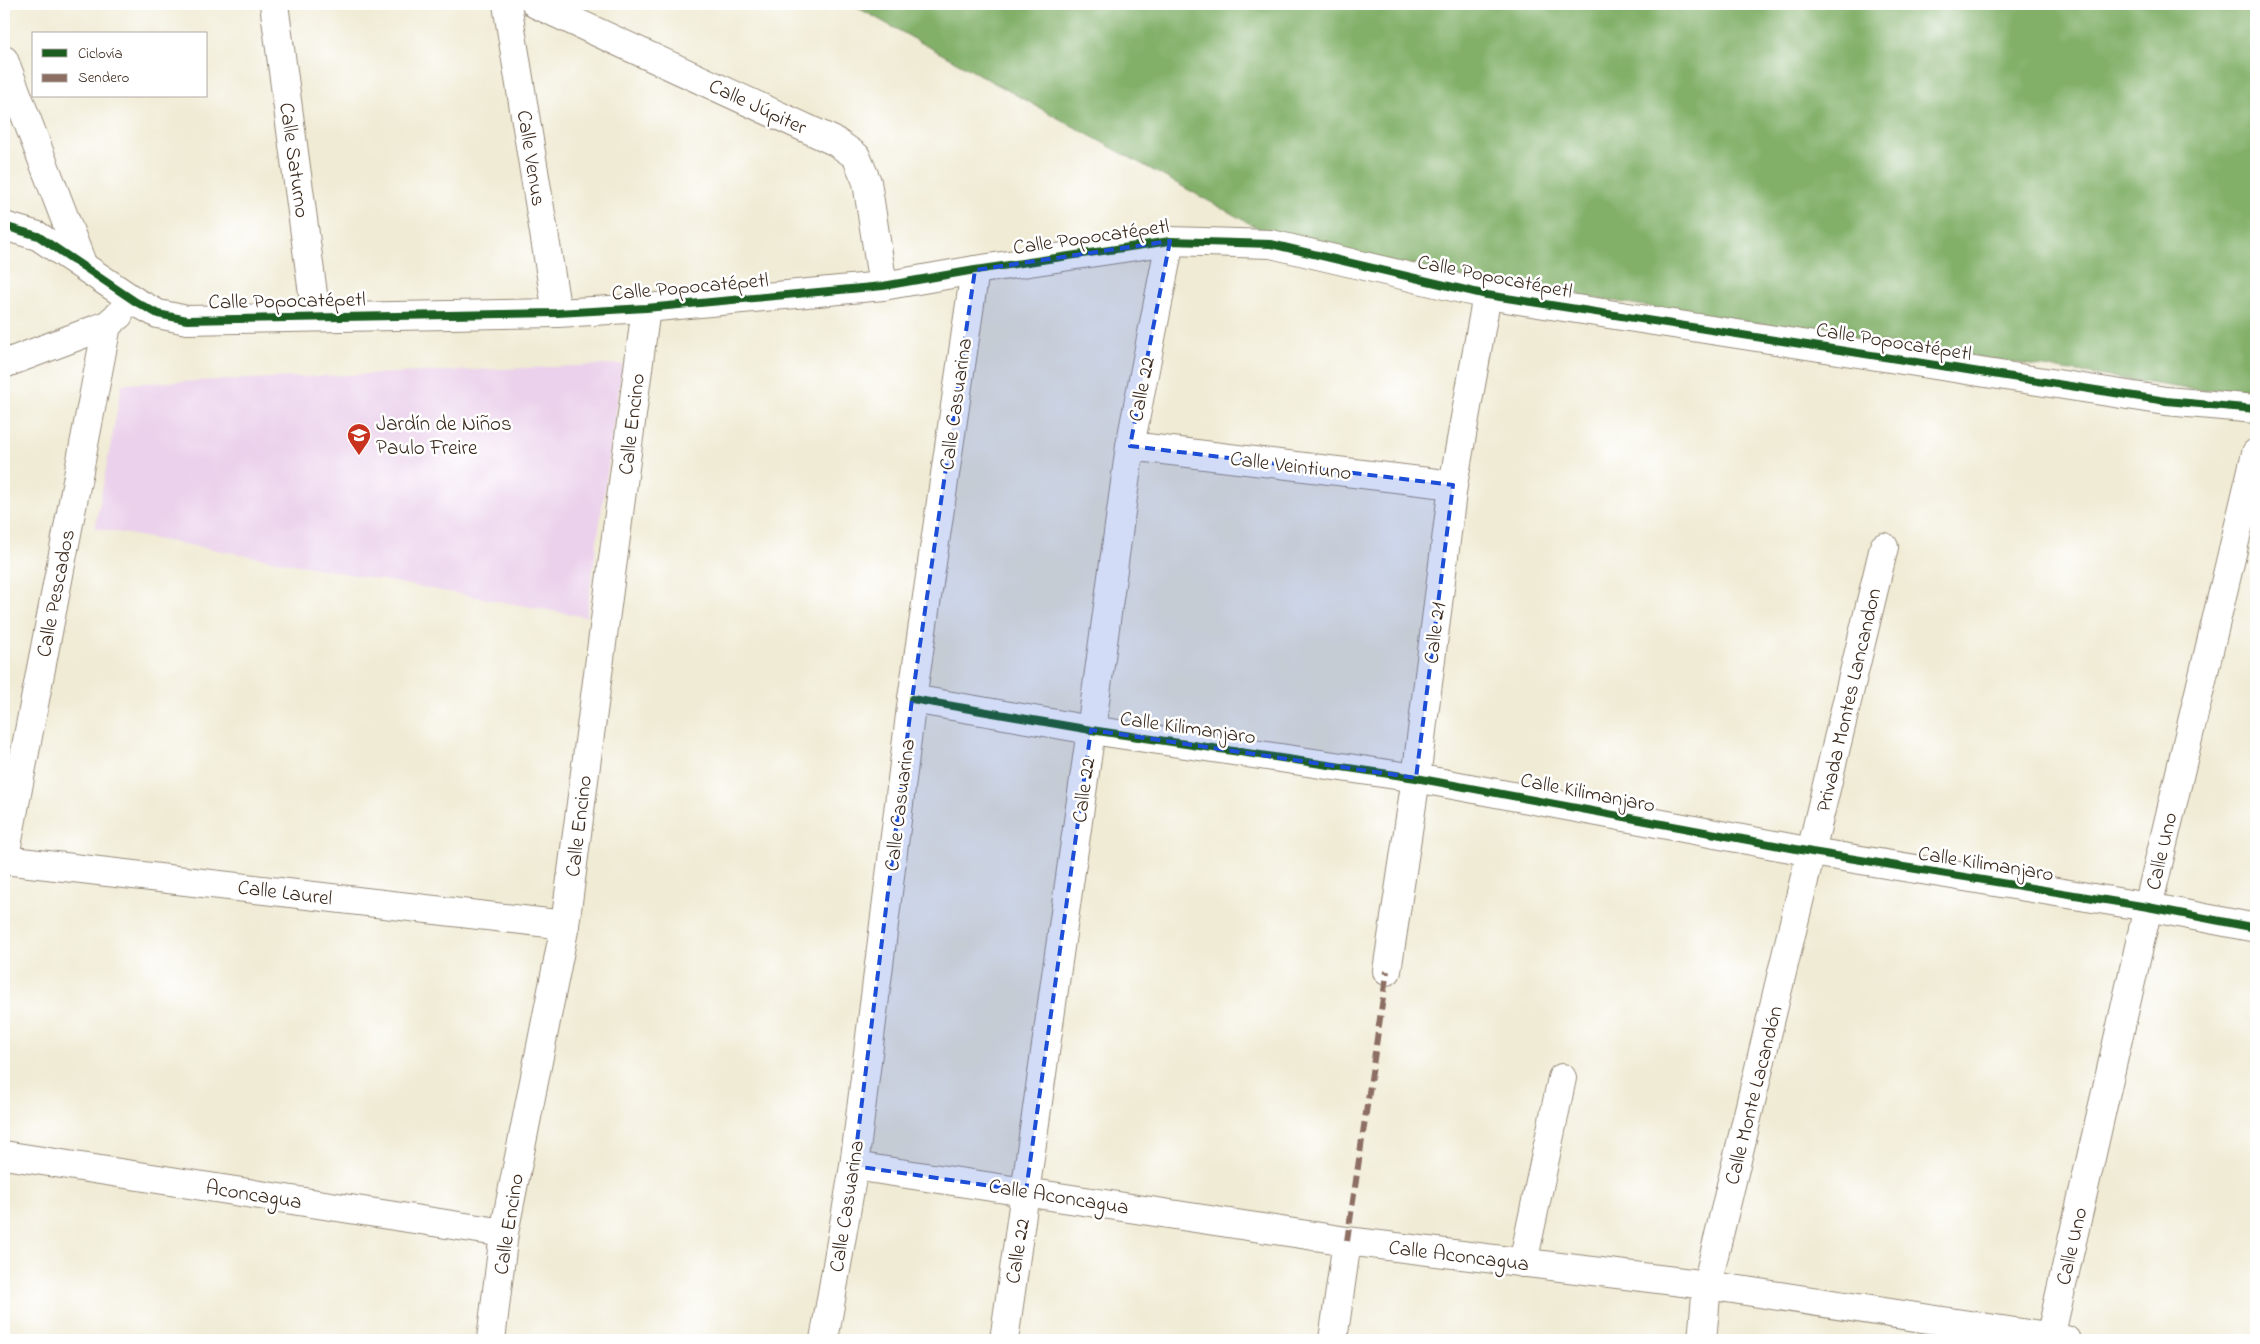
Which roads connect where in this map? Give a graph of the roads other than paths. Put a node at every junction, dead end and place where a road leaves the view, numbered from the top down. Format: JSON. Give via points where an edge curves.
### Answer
{"nodes":[{"id":1,"x":274,"y":4,"type":"edge"},
{"id":2,"x":507,"y":4,"type":"edge"},
{"id":3,"x":536,"y":4,"type":"edge"},
{"id":4,"x":4,"y":60,"type":"edge"},
{"id":5,"x":4,"y":226,"type":"edge"},
{"id":6,"x":1170,"y":241,"type":"junction"},
{"id":7,"x":83,"y":266,"type":"junction"},
{"id":8,"x":975,"y":270,"type":"junction"},
{"id":9,"x":883,"y":286,"type":"junction"},
{"id":10,"x":1487,"y":295,"type":"junction"},
{"id":11,"x":136,"y":302,"type":"junction"},
{"id":12,"x":646,"y":308,"type":"junction"},
{"id":13,"x":557,"y":313,"type":"junction"},
{"id":14,"x":316,"y":316,"type":"junction"},
{"id":15,"x":107,"y":325,"type":"junction"},
{"id":16,"x":4,"y":364,"type":"edge"},
{"id":17,"x":2256,"y":409,"type":"edge"},
{"id":18,"x":1130,"y":446,"type":"junction"},
{"id":19,"x":2256,"y":453,"type":"edge"},
{"id":20,"x":1452,"y":485,"type":"junction"},
{"id":21,"x":1884,"y":547,"type":"dead end"},
{"id":22,"x":912,"y":699,"type":"junction"},
{"id":23,"x":1091,"y":730,"type":"junction"},
{"id":24,"x":1416,"y":778,"type":"junction"},
{"id":25,"x":1812,"y":852,"type":"junction"},
{"id":26,"x":4,"y":860,"type":"edge"},
{"id":27,"x":2148,"y":907,"type":"junction"},
{"id":28,"x":565,"y":925,"type":"junction"},
{"id":29,"x":2256,"y":928,"type":"edge"},
{"id":30,"x":1387,"y":971,"type":"dead end"},
{"id":31,"x":1562,"y":1078,"type":"dead end"},
{"id":32,"x":4,"y":1155,"type":"edge"},
{"id":33,"x":854,"y":1166,"type":"junction"},
{"id":34,"x":1026,"y":1191,"type":"junction"},
{"id":35,"x":504,"y":1234,"type":"junction"},
{"id":36,"x":1347,"y":1241,"type":"junction"},
{"id":37,"x":1522,"y":1263,"type":"junction"},
{"id":38,"x":1707,"y":1285,"type":"junction"},
{"id":39,"x":2058,"y":1339,"type":"edge"},
{"id":40,"x":491,"y":1340,"type":"edge"},
{"id":41,"x":824,"y":1340,"type":"edge"},
{"id":42,"x":1004,"y":1340,"type":"edge"},
{"id":43,"x":1333,"y":1340,"type":"edge"},
{"id":44,"x":1702,"y":1340,"type":"edge"}],
"edges":[{"from":1,"to":14,"type":"street","name":"Calle Saturno"},
{"from":2,"to":13,"type":"street","name":"Calle Venus"},
{"from":3,"to":9,"type":"street","name":"Calle Júpiter","via":[[836,142],[856,156],[867,182]]},
{"from":4,"to":7,"type":"street"},
{"from":5,"to":7,"type":"street","name":"Calle Popocatépetl","via":[[38,236]]},
{"from":6,"to":8,"type":"street","name":"Calle Popocatépetl"},
{"from":6,"to":10,"type":"street","name":"Calle Popocatépetl","via":[[1271,244]]},
{"from":6,"to":18,"type":"street","name":"Calle 22"},
{"from":7,"to":11,"type":"street","name":"Calle Popocatépetl"},
{"from":8,"to":9,"type":"street","name":"Calle Popocatépetl"},
{"from":8,"to":22,"type":"street","name":"Calle Casuarina"},
{"from":9,"to":12,"type":"street","name":"Calle Popocatépetl"},
{"from":10,"to":17,"type":"street","name":"Calle Popocatépetl","via":[[2166,401]]},
{"from":10,"to":20,"type":"street","name":"Calle 21"},
{"from":11,"to":14,"type":"street","name":"Calle Popocatépetl","via":[[158,314],[187,320]]},
{"from":11,"to":15,"type":"street"},
{"from":12,"to":13,"type":"street","name":"Calle Popocatépetl"},
{"from":12,"to":28,"type":"street","name":"Calle Encino"},
{"from":13,"to":14,"type":"street","name":"Calle Popocatépetl"},
{"from":15,"to":16,"type":"street"},
{"from":15,"to":26,"type":"street","name":"Calle Pescados"},
{"from":18,"to":20,"type":"street","name":"Calle Veintiuno"},
{"from":18,"to":23,"type":"street","name":"Calle 22"},
{"from":19,"to":27,"type":"street","name":"Calle Uno"},
{"from":20,"to":24,"type":"street","name":"Calle 21"},
{"from":21,"to":25,"type":"street","name":"Privada Montes Lancandon"},
{"from":22,"to":23,"type":"street","name":"Calle Kilimanjaro"},
{"from":22,"to":33,"type":"street","name":"Calle Casuarina"},
{"from":23,"to":24,"type":"street","name":"Calle Kilimanjaro"},
{"from":23,"to":34,"type":"street","name":"Calle 22"},
{"from":24,"to":25,"type":"street","name":"Calle Kilimanjaro"},
{"from":24,"to":30,"type":"street","name":"Calle 21"},
{"from":25,"to":27,"type":"street","name":"Calle Kilimanjaro"},
{"from":25,"to":38,"type":"street","name":"Calle Monte Lacandón"},
{"from":26,"to":28,"type":"street","name":"Calle Laurel"},
{"from":27,"to":29,"type":"street","name":"Calle Kilimanjaro"},
{"from":27,"to":39,"type":"street","name":"Calle Uno"},
{"from":28,"to":35,"type":"street","name":"Calle Encino"},
{"from":31,"to":37,"type":"street"},
{"from":32,"to":35,"type":"street","name":"Aconcagua"},
{"from":33,"to":34,"type":"street","name":"Calle Aconcagua"},
{"from":33,"to":41,"type":"street","name":"Calle Casuarina"},
{"from":34,"to":36,"type":"street","name":"Calle Aconcagua"},
{"from":34,"to":42,"type":"street","name":"Calle 22"},
{"from":35,"to":40,"type":"street","name":"Calle Encino"},
{"from":36,"to":37,"type":"street","name":"Calle Aconcagua"},
{"from":36,"to":43,"type":"street"},
{"from":37,"to":38,"type":"street","name":"Calle Aconcagua"},
{"from":38,"to":39,"type":"street","name":"Calle Aconcagua"},
{"from":38,"to":44,"type":"street","name":"Calle Monte Lacandón"}]}
